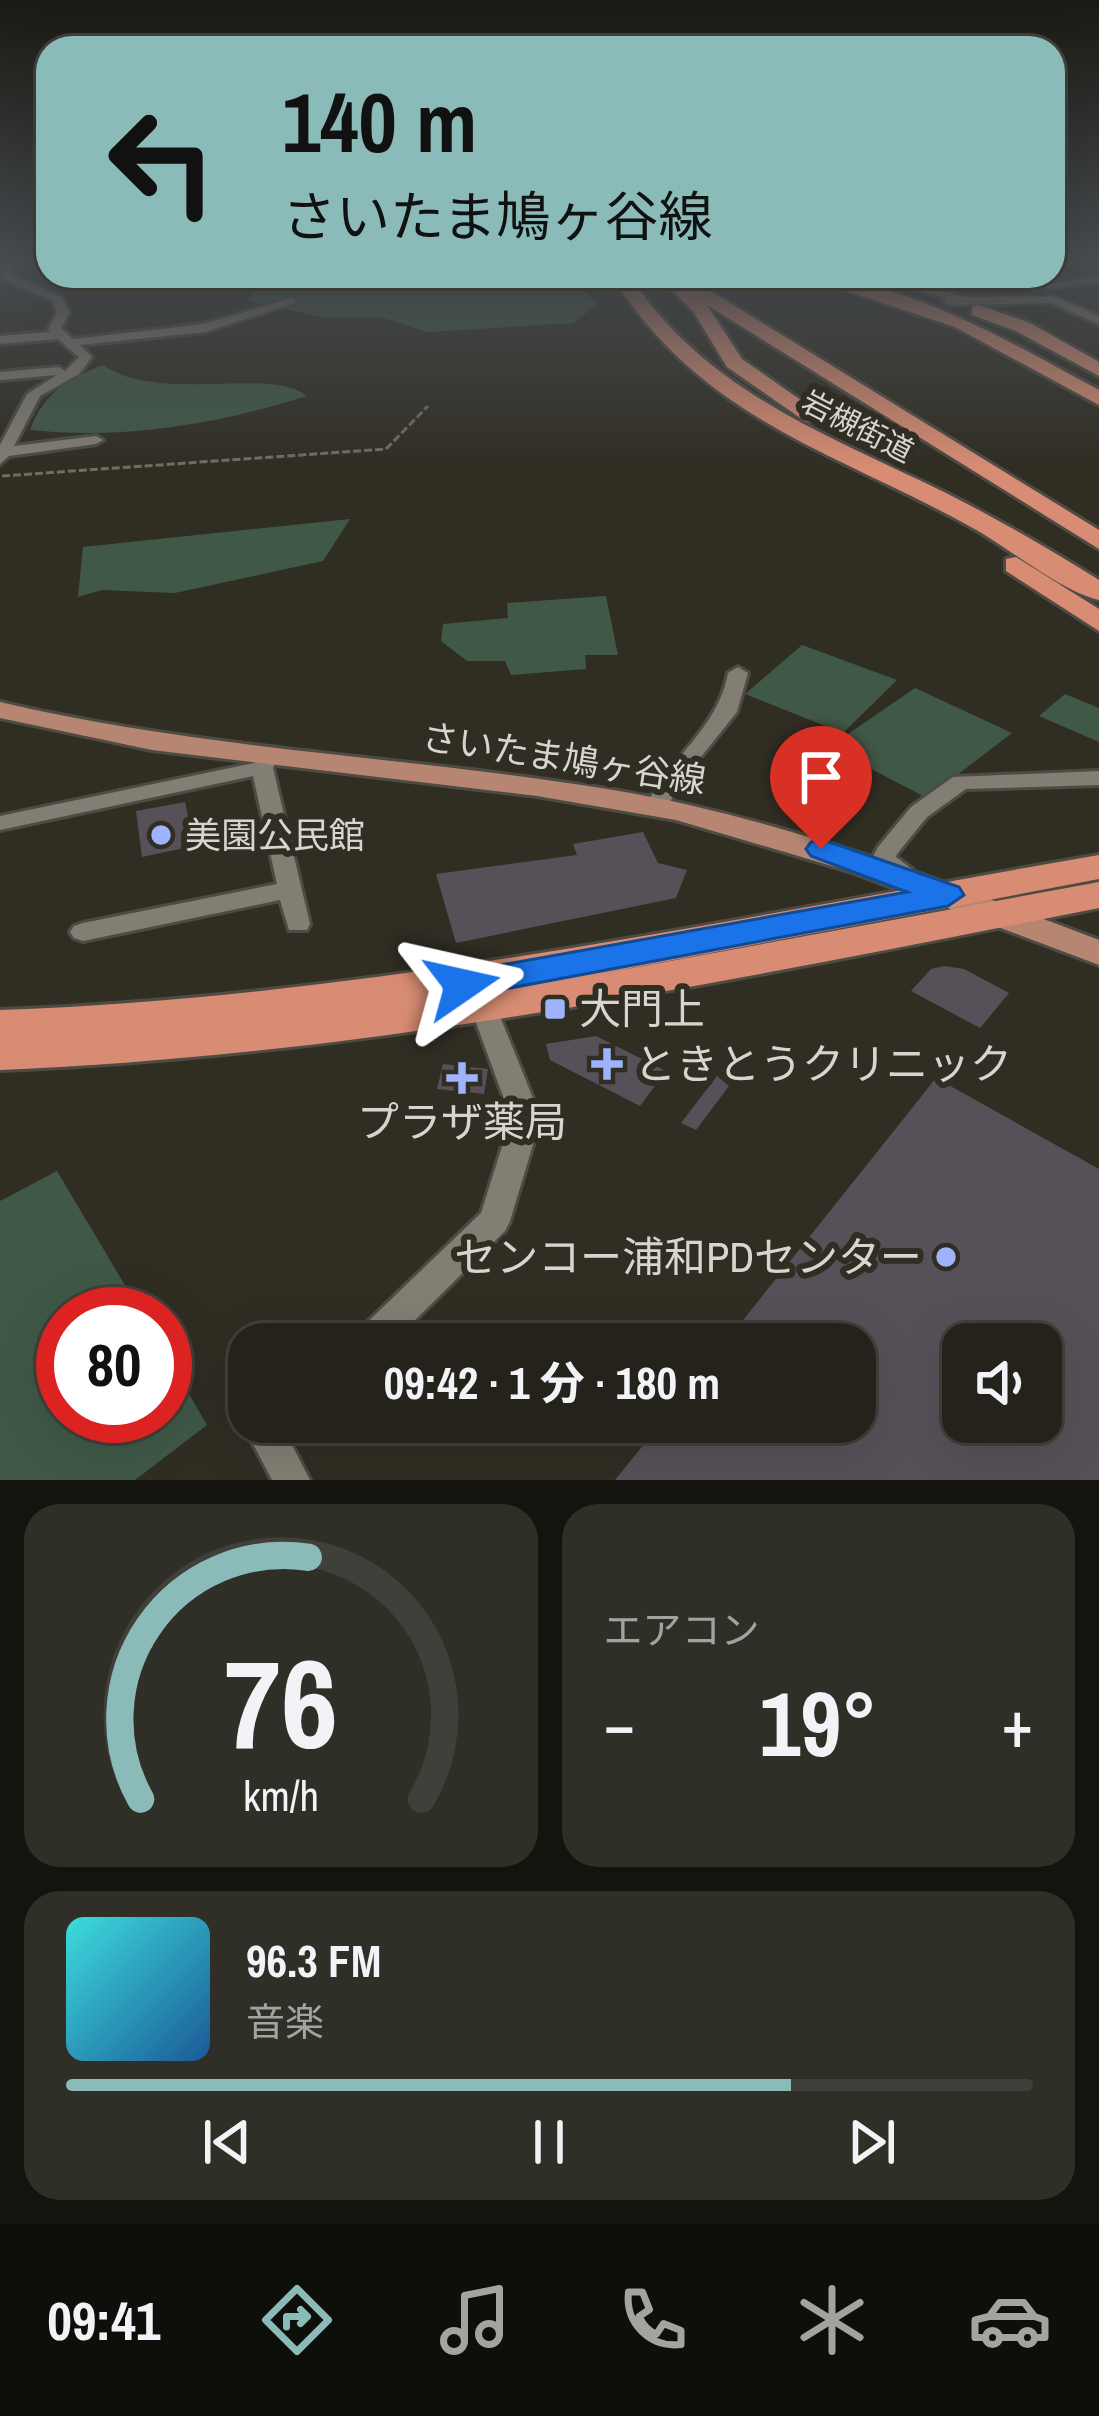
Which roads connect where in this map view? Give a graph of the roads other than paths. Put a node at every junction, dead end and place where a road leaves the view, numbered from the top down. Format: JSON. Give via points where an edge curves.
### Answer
{"nodes":[{"id":1,"x":54,"y":329,"type":"edge"},
{"id":2,"x":195,"y":329,"type":"edge"},
{"id":3,"x":658,"y":329,"type":"edge"},
{"id":4,"x":713,"y":329,"type":"edge"},
{"id":5,"x":760,"y":329,"type":"edge"},
{"id":6,"x":792,"y":329,"type":"edge"},
{"id":7,"x":969,"y":329,"type":"edge"},
{"id":8,"x":1028,"y":329,"type":"edge"},
{"id":9,"x":61,"y":334,"type":"junction"},
{"id":10,"x":0,"y":340,"type":"edge"},
{"id":11,"x":75,"y":342,"type":"junction"},
{"id":12,"x":1041,"y":363,"type":"junction"},
{"id":13,"x":1099,"y":366,"type":"edge"},
{"id":14,"x":76,"y":370,"type":"junction"},
{"id":15,"x":0,"y":376,"type":"edge"},
{"id":16,"x":1099,"y":387,"type":"edge"},
{"id":17,"x":1099,"y":399,"type":"edge"},
{"id":18,"x":798,"y":432,"type":"junction"},
{"id":19,"x":96,"y":440,"type":"dead end"},
{"id":20,"x":4,"y":447,"type":"edge"},
{"id":21,"x":1099,"y":515,"type":"edge"},
{"id":22,"x":1099,"y":541,"type":"edge"},
{"id":23,"x":1099,"y":574,"type":"edge"},
{"id":24,"x":1099,"y":592,"type":"edge"},
{"id":25,"x":1099,"y":622,"type":"edge"},
{"id":26,"x":738,"y":673,"type":"dead end"},
{"id":27,"x":0,"y":710,"type":"edge"},
{"id":28,"x":265,"y":763,"type":"junction"},
{"id":29,"x":1099,"y":778,"type":"edge"},
{"id":30,"x":656,"y":807,"type":"junction"},
{"id":31,"x":0,"y":823,"type":"edge"},
{"id":32,"x":1099,"y":849,"type":"edge"},
{"id":33,"x":1099,"y":867,"type":"edge"},
{"id":34,"x":900,"y":868,"type":"dead end"},
{"id":35,"x":290,"y":890,"type":"junction"},
{"id":36,"x":948,"y":895,"type":"junction"},
{"id":37,"x":1099,"y":895,"type":"edge"},
{"id":38,"x":1011,"y":897,"type":"junction"},
{"id":39,"x":298,"y":925,"type":"dead end"},
{"id":40,"x":82,"y":932,"type":"dead end"},
{"id":41,"x":1099,"y":953,"type":"edge"},
{"id":42,"x":484,"y":1010,"type":"junction"},
{"id":43,"x":0,"y":1026,"type":"edge"},
{"id":44,"x":0,"y":1053,"type":"edge"},
{"id":45,"x":390,"y":1323,"type":"edge"},
{"id":46,"x":271,"y":1443,"type":"edge"},
{"id":47,"x":292,"y":1480,"type":"edge"}],
"edges":[{"from":1,"to":9,"type":"street"},
{"from":2,"to":11,"type":"street"},
{"from":3,"to":18,"type":"highway","name":"岩槻街道"},
{"from":4,"to":23,"type":"highway","via":[[734,364],[837,431],[965,492]]},
{"from":5,"to":22,"type":"highway"},
{"from":6,"to":21,"type":"highway"},
{"from":7,"to":12,"type":"highway"},
{"from":8,"to":13,"type":"highway"},
{"from":9,"to":10,"type":"street"},
{"from":9,"to":11,"type":"street"},
{"from":11,"to":14,"type":"street","via":[[86,357]]},
{"from":12,"to":16,"type":"highway"},
{"from":12,"to":17,"type":"highway"},
{"from":14,"to":15,"type":"street"},
{"from":14,"to":20,"type":"street","via":[[34,394]]},
{"from":18,"to":24,"type":"highway","name":"岩槻街道","via":[[1018,540]]},
{"from":18,"to":25,"type":"highway","via":[[942,514]]},
{"from":19,"to":20,"type":"street"},
{"from":26,"to":30,"type":"street","via":[[733,702]]},
{"from":27,"to":28,"type":"main road","name":"さいたま鳩ヶ谷線"},
{"from":28,"to":30,"type":"main road","name":"さいたま鳩ヶ谷線"},
{"from":28,"to":31,"type":"street"},
{"from":28,"to":35,"type":"street"},
{"from":29,"to":34,"type":"street","via":[[961,782],[919,812],[886,852],[883,860]]},
{"from":30,"to":36,"type":"main road","name":"さいたま鳩ヶ谷線","via":[[812,846]]},
{"from":32,"to":38,"type":"highway"},
{"from":33,"to":38,"type":"highway"},
{"from":35,"to":39,"type":"street"},
{"from":35,"to":40,"type":"street"},
{"from":36,"to":38,"type":"highway"},
{"from":36,"to":43,"type":"highway","via":[[417,993],[238,1016]]},
{"from":37,"to":38,"type":"highway"},
{"from":38,"to":41,"type":"main road"},
{"from":38,"to":42,"type":"highway"},
{"from":42,"to":44,"type":"highway","via":[[198,1044]]},
{"from":42,"to":45,"type":"street","via":[[526,1118],[494,1221]]},
{"from":46,"to":47,"type":"street"}]}
